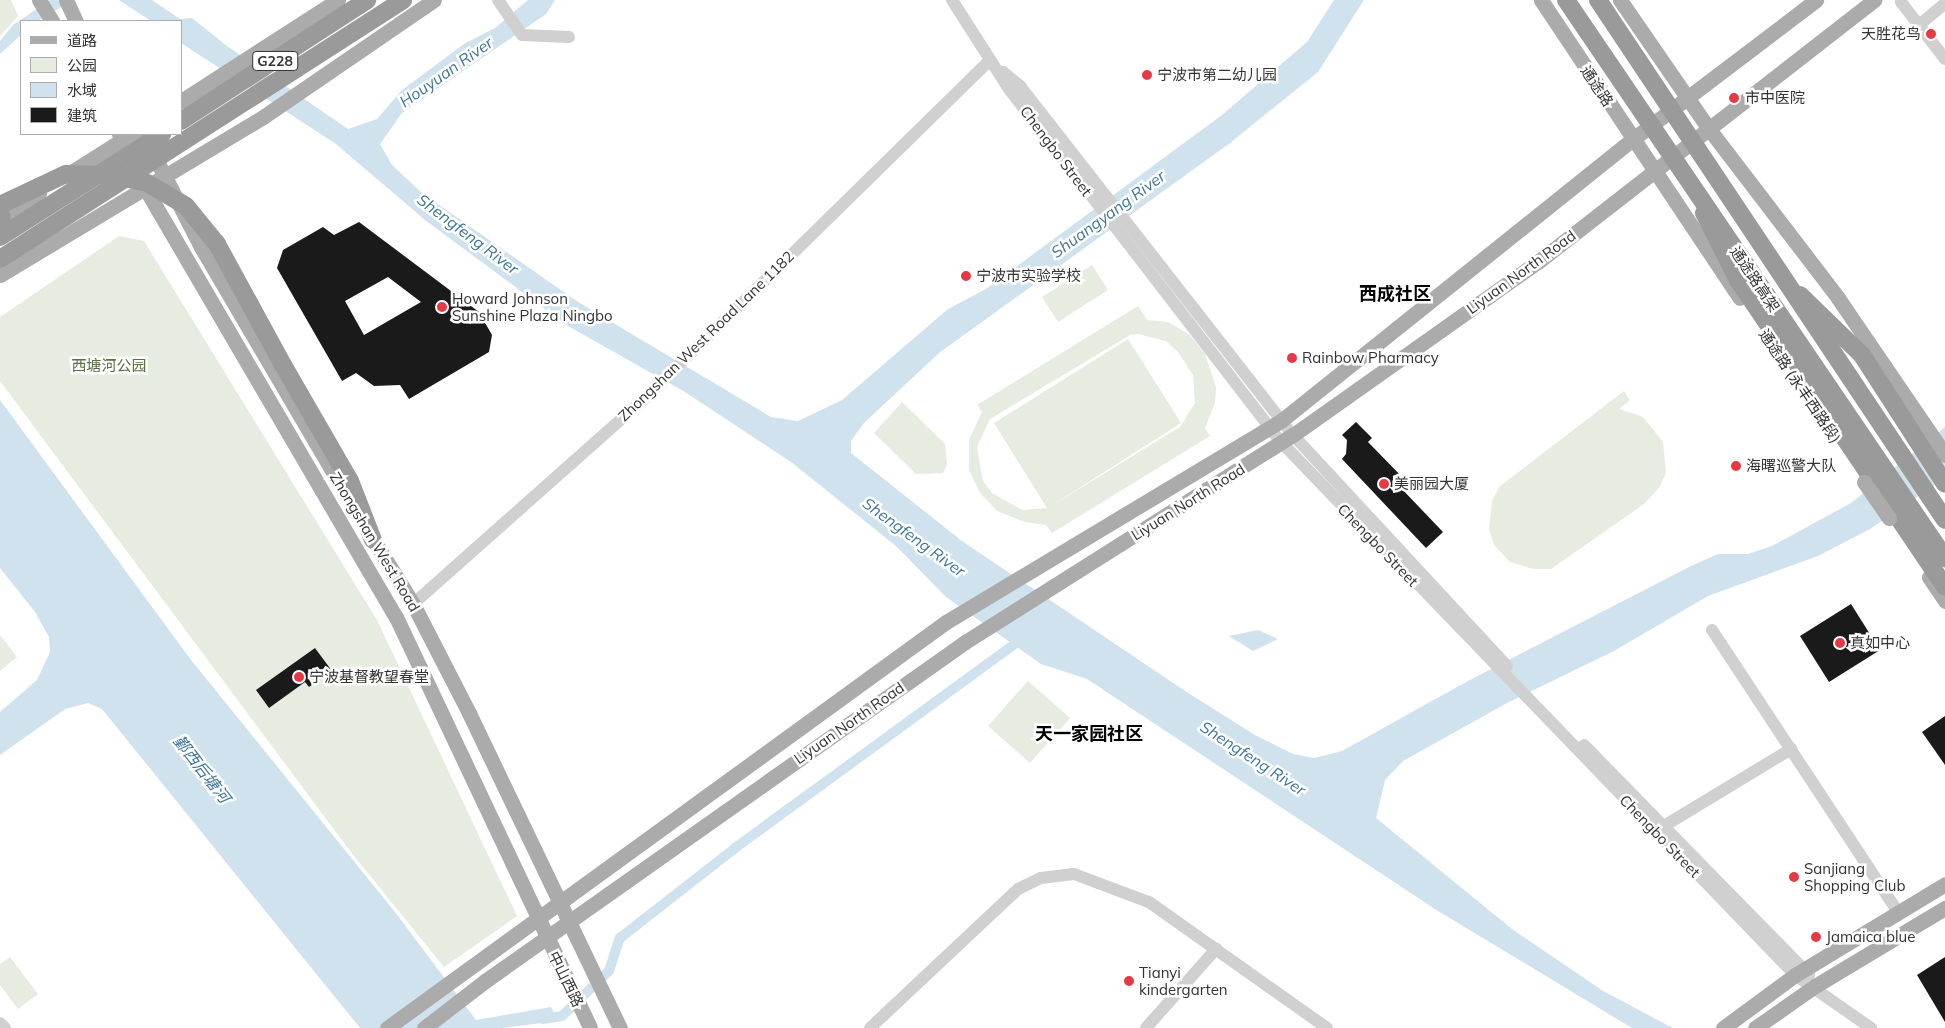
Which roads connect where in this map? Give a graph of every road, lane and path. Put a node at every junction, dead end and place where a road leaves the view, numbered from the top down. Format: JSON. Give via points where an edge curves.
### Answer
{"nodes":[{"id":1,"x":39,"y":0,"type":"edge"},
{"id":2,"x":66,"y":0,"type":"edge"},
{"id":3,"x":338,"y":0,"type":"edge"},
{"id":4,"x":368,"y":0,"type":"edge"},
{"id":5,"x":403,"y":0,"type":"edge"},
{"id":6,"x":434,"y":0,"type":"edge"},
{"id":7,"x":498,"y":0,"type":"edge"},
{"id":8,"x":952,"y":0,"type":"edge"},
{"id":9,"x":1541,"y":0,"type":"edge"},
{"id":10,"x":1566,"y":0,"type":"edge"},
{"id":11,"x":1598,"y":0,"type":"edge"},
{"id":12,"x":1620,"y":0,"type":"edge"},
{"id":13,"x":1816,"y":0,"type":"edge"},
{"id":14,"x":1874,"y":0,"type":"edge"},
{"id":15,"x":1901,"y":2,"type":"dead end"},
{"id":16,"x":1945,"y":4,"type":"edge"},
{"id":17,"x":51,"y":20,"type":"edge"},
{"id":18,"x":76,"y":20,"type":"edge"},
{"id":19,"x":1918,"y":26,"type":"junction"},
{"id":20,"x":568,"y":37,"type":"dead end"},
{"id":21,"x":1945,"y":59,"type":"edge"},
{"id":22,"x":990,"y":60,"type":"junction"},
{"id":23,"x":1688,"y":97,"type":"junction"},
{"id":24,"x":182,"y":100,"type":"edge"},
{"id":25,"x":182,"y":120,"type":"edge"},
{"id":26,"x":1709,"y":130,"type":"junction"},
{"id":27,"x":145,"y":135,"type":"edge"},
{"id":28,"x":160,"y":135,"type":"edge"},
{"id":29,"x":124,"y":136,"type":"edge"},
{"id":30,"x":1633,"y":139,"type":"junction"},
{"id":31,"x":1655,"y":171,"type":"junction"},
{"id":32,"x":1684,"y":175,"type":"junction"},
{"id":33,"x":167,"y":176,"type":"junction"},
{"id":34,"x":146,"y":188,"type":"junction"},
{"id":35,"x":1,"y":215,"type":"edge"},
{"id":36,"x":0,"y":237,"type":"edge"},
{"id":37,"x":0,"y":259,"type":"edge"},
{"id":38,"x":0,"y":275,"type":"edge"},
{"id":39,"x":1790,"y":285,"type":"junction"},
{"id":40,"x":1276,"y":424,"type":"junction"},
{"id":41,"x":1288,"y":439,"type":"junction"},
{"id":42,"x":1945,"y":455,"type":"edge"},
{"id":43,"x":1945,"y":484,"type":"edge"},
{"id":44,"x":1945,"y":520,"type":"edge"},
{"id":45,"x":373,"y":540,"type":"junction"},
{"id":46,"x":1945,"y":558,"type":"edge"},
{"id":47,"x":1945,"y":587,"type":"edge"},
{"id":48,"x":1945,"y":601,"type":"edge"},
{"id":49,"x":413,"y":604,"type":"junction"},
{"id":50,"x":1712,"y":630,"type":"dead end"},
{"id":51,"x":1537,"y":704,"type":"junction"},
{"id":52,"x":1790,"y":749,"type":"junction"},
{"id":53,"x":1664,"y":826,"type":"junction"},
{"id":54,"x":1945,"y":884,"type":"edge"},
{"id":55,"x":562,"y":900,"type":"junction"},
{"id":56,"x":1945,"y":908,"type":"edge"},
{"id":57,"x":1899,"y":914,"type":"junction"},
{"id":58,"x":536,"y":917,"type":"junction"},
{"id":59,"x":570,"y":918,"type":"junction"},
{"id":60,"x":545,"y":936,"type":"junction"},
{"id":61,"x":1216,"y":949,"type":"junction"},
{"id":62,"x":589,"y":960,"type":"joint"},
{"id":63,"x":1800,"y":972,"type":"junction"},
{"id":64,"x":1815,"y":986,"type":"junction"},
{"id":65,"x":0,"y":1023,"type":"edge"},
{"id":66,"x":588,"y":1025,"type":"edge"},
{"id":67,"x":5,"y":1028,"type":"edge"},
{"id":68,"x":387,"y":1028,"type":"edge"},
{"id":69,"x":424,"y":1028,"type":"edge"},
{"id":70,"x":620,"y":1028,"type":"edge"},
{"id":71,"x":870,"y":1028,"type":"edge"},
{"id":72,"x":1146,"y":1028,"type":"edge"},
{"id":73,"x":1327,"y":1028,"type":"edge"},
{"id":74,"x":1724,"y":1028,"type":"edge"},
{"id":75,"x":1755,"y":1028,"type":"edge"},
{"id":76,"x":1871,"y":1028,"type":"edge"}],
"edges":[{"from":1,"to":17,"type":"main road"},
{"from":2,"to":18,"type":"main road"},
{"from":3,"to":24,"type":"main road"},
{"from":4,"to":25,"type":"highway","number":"G228"},
{"from":5,"to":37,"type":"highway","number":"G228","bridge":true},
{"from":6,"to":33,"type":"main road","via":[[263,117]]},
{"from":7,"to":20,"type":"street","via":[[522,34]]},
{"from":8,"to":22,"type":"street","name":"Chengbo Street"},
{"from":9,"to":30,"type":"main road","name":"通途路"},
{"from":10,"to":32,"type":"highway","name":"通途路高架","bridge":true},
{"from":11,"to":39,"type":"highway","name":"通途路高架","bridge":true},
{"from":12,"to":23,"type":"main road"},
{"from":13,"to":23,"type":"main road","name":"Liyuan North Road"},
{"from":14,"to":26,"type":"main road","name":"Liyuan North Road"},
{"from":15,"to":19,"type":"street"},
{"from":16,"to":19,"type":"street"},
{"from":19,"to":21,"type":"street"},
{"from":22,"to":40,"type":"street","name":"Chengbo Street"},
{"from":22,"to":49,"type":"street","name":"Zhongshan West Road Lane 1182","via":[[645,398]]},
{"from":23,"to":26,"type":"main road"},
{"from":23,"to":30,"type":"main road","name":"Liyuan North Road"},
{"from":26,"to":31,"type":"main road","name":"Liyuan North Road"},
{"from":26,"to":42,"type":"main road","via":[[1838,298]]},
{"from":27,"to":33,"type":"main road","name":"Zhongshan West Road"},
{"from":28,"to":36,"type":"highway","bridge":true},
{"from":29,"to":34,"type":"main road","name":"Zhongshan West Road"},
{"from":29,"to":35,"type":"main road"},
{"from":30,"to":31,"type":"main road","name":"通途路"},
{"from":30,"to":40,"type":"main road","name":"Liyuan North Road"},
{"from":31,"to":41,"type":"main road","name":"Liyuan North Road","via":[[1539,261]]},
{"from":31,"to":48,"type":"main road","name":"通途路 (永丰西路段)","bridge":true},
{"from":32,"to":46,"type":"highway","name":"通途路高架","bridge":true},
{"from":32,"to":47,"type":"highway","bridge":true,"via":[[1738,280]]},
{"from":33,"to":34,"type":"main road"},
{"from":33,"to":45,"type":"main road","name":"Zhongshan West Road","via":[[201,247]]},
{"from":34,"to":38,"type":"main road"},
{"from":34,"to":58,"type":"main road","name":"Zhongshan West Road","via":[[396,617]]},
{"from":35,"to":45,"type":"highway","bridge":true,"via":[[66,174],[112,175],[147,183],[186,206],[217,244],[350,481]]},
{"from":39,"to":43,"type":"highway","via":[[1862,355]]},
{"from":39,"to":44,"type":"highway","name":"通途路高架","bridge":true},
{"from":40,"to":41,"type":"street","name":"Chengbo Street"},
{"from":40,"to":55,"type":"main road","name":"Liyuan North Road","via":[[946,622]]},
{"from":41,"to":51,"type":"street","name":"Chengbo Street"},
{"from":41,"to":59,"type":"main road","name":"Liyuan North Road","via":[[965,642]]},
{"from":45,"to":49,"type":"main road","name":"Zhongshan West Road"},
{"from":49,"to":55,"type":"main road","name":"Zhongshan West Road"},
{"from":50,"to":52,"type":"street"},
{"from":51,"to":53,"type":"street","name":"Chengbo Street"},
{"from":51,"to":63,"type":"street","name":"Chengbo Street"},
{"from":52,"to":53,"type":"street"},
{"from":52,"to":57,"type":"street"},
{"from":53,"to":63,"type":"street","name":"Chengbo Street"},
{"from":54,"to":57,"type":"main road"},
{"from":55,"to":58,"type":"main road","name":"Liyuan North Road"},
{"from":55,"to":59,"type":"main road","name":"Zhongshan West Road"},
{"from":56,"to":64,"type":"main road"},
{"from":57,"to":63,"type":"main road"},
{"from":58,"to":60,"type":"main road","name":"Zhongshan West Road"},
{"from":58,"to":68,"type":"main road","name":"Liyuan North Road"},
{"from":59,"to":60,"type":"main road","name":"Liyuan North Road"},
{"from":59,"to":62,"type":"main road","name":"Zhongshan West Road"},
{"from":60,"to":66,"type":"main road","name":"中山西路"},
{"from":60,"to":69,"type":"main road","name":"Liyuan North Road","bridge":true},
{"from":61,"to":71,"type":"street","via":[[1149,902],[1117,887],[1074,874],[1041,878],[1018,889]]},
{"from":61,"to":72,"type":"street"},
{"from":61,"to":73,"type":"street"},
{"from":62,"to":70,"type":"main road","name":"中山西路"},
{"from":63,"to":64,"type":"street","name":"Chengbo Street"},
{"from":63,"to":74,"type":"main road"},
{"from":64,"to":75,"type":"main road"},
{"from":64,"to":76,"type":"street","name":"Chengbo Street"},
{"from":65,"to":67,"type":"street"}]}
